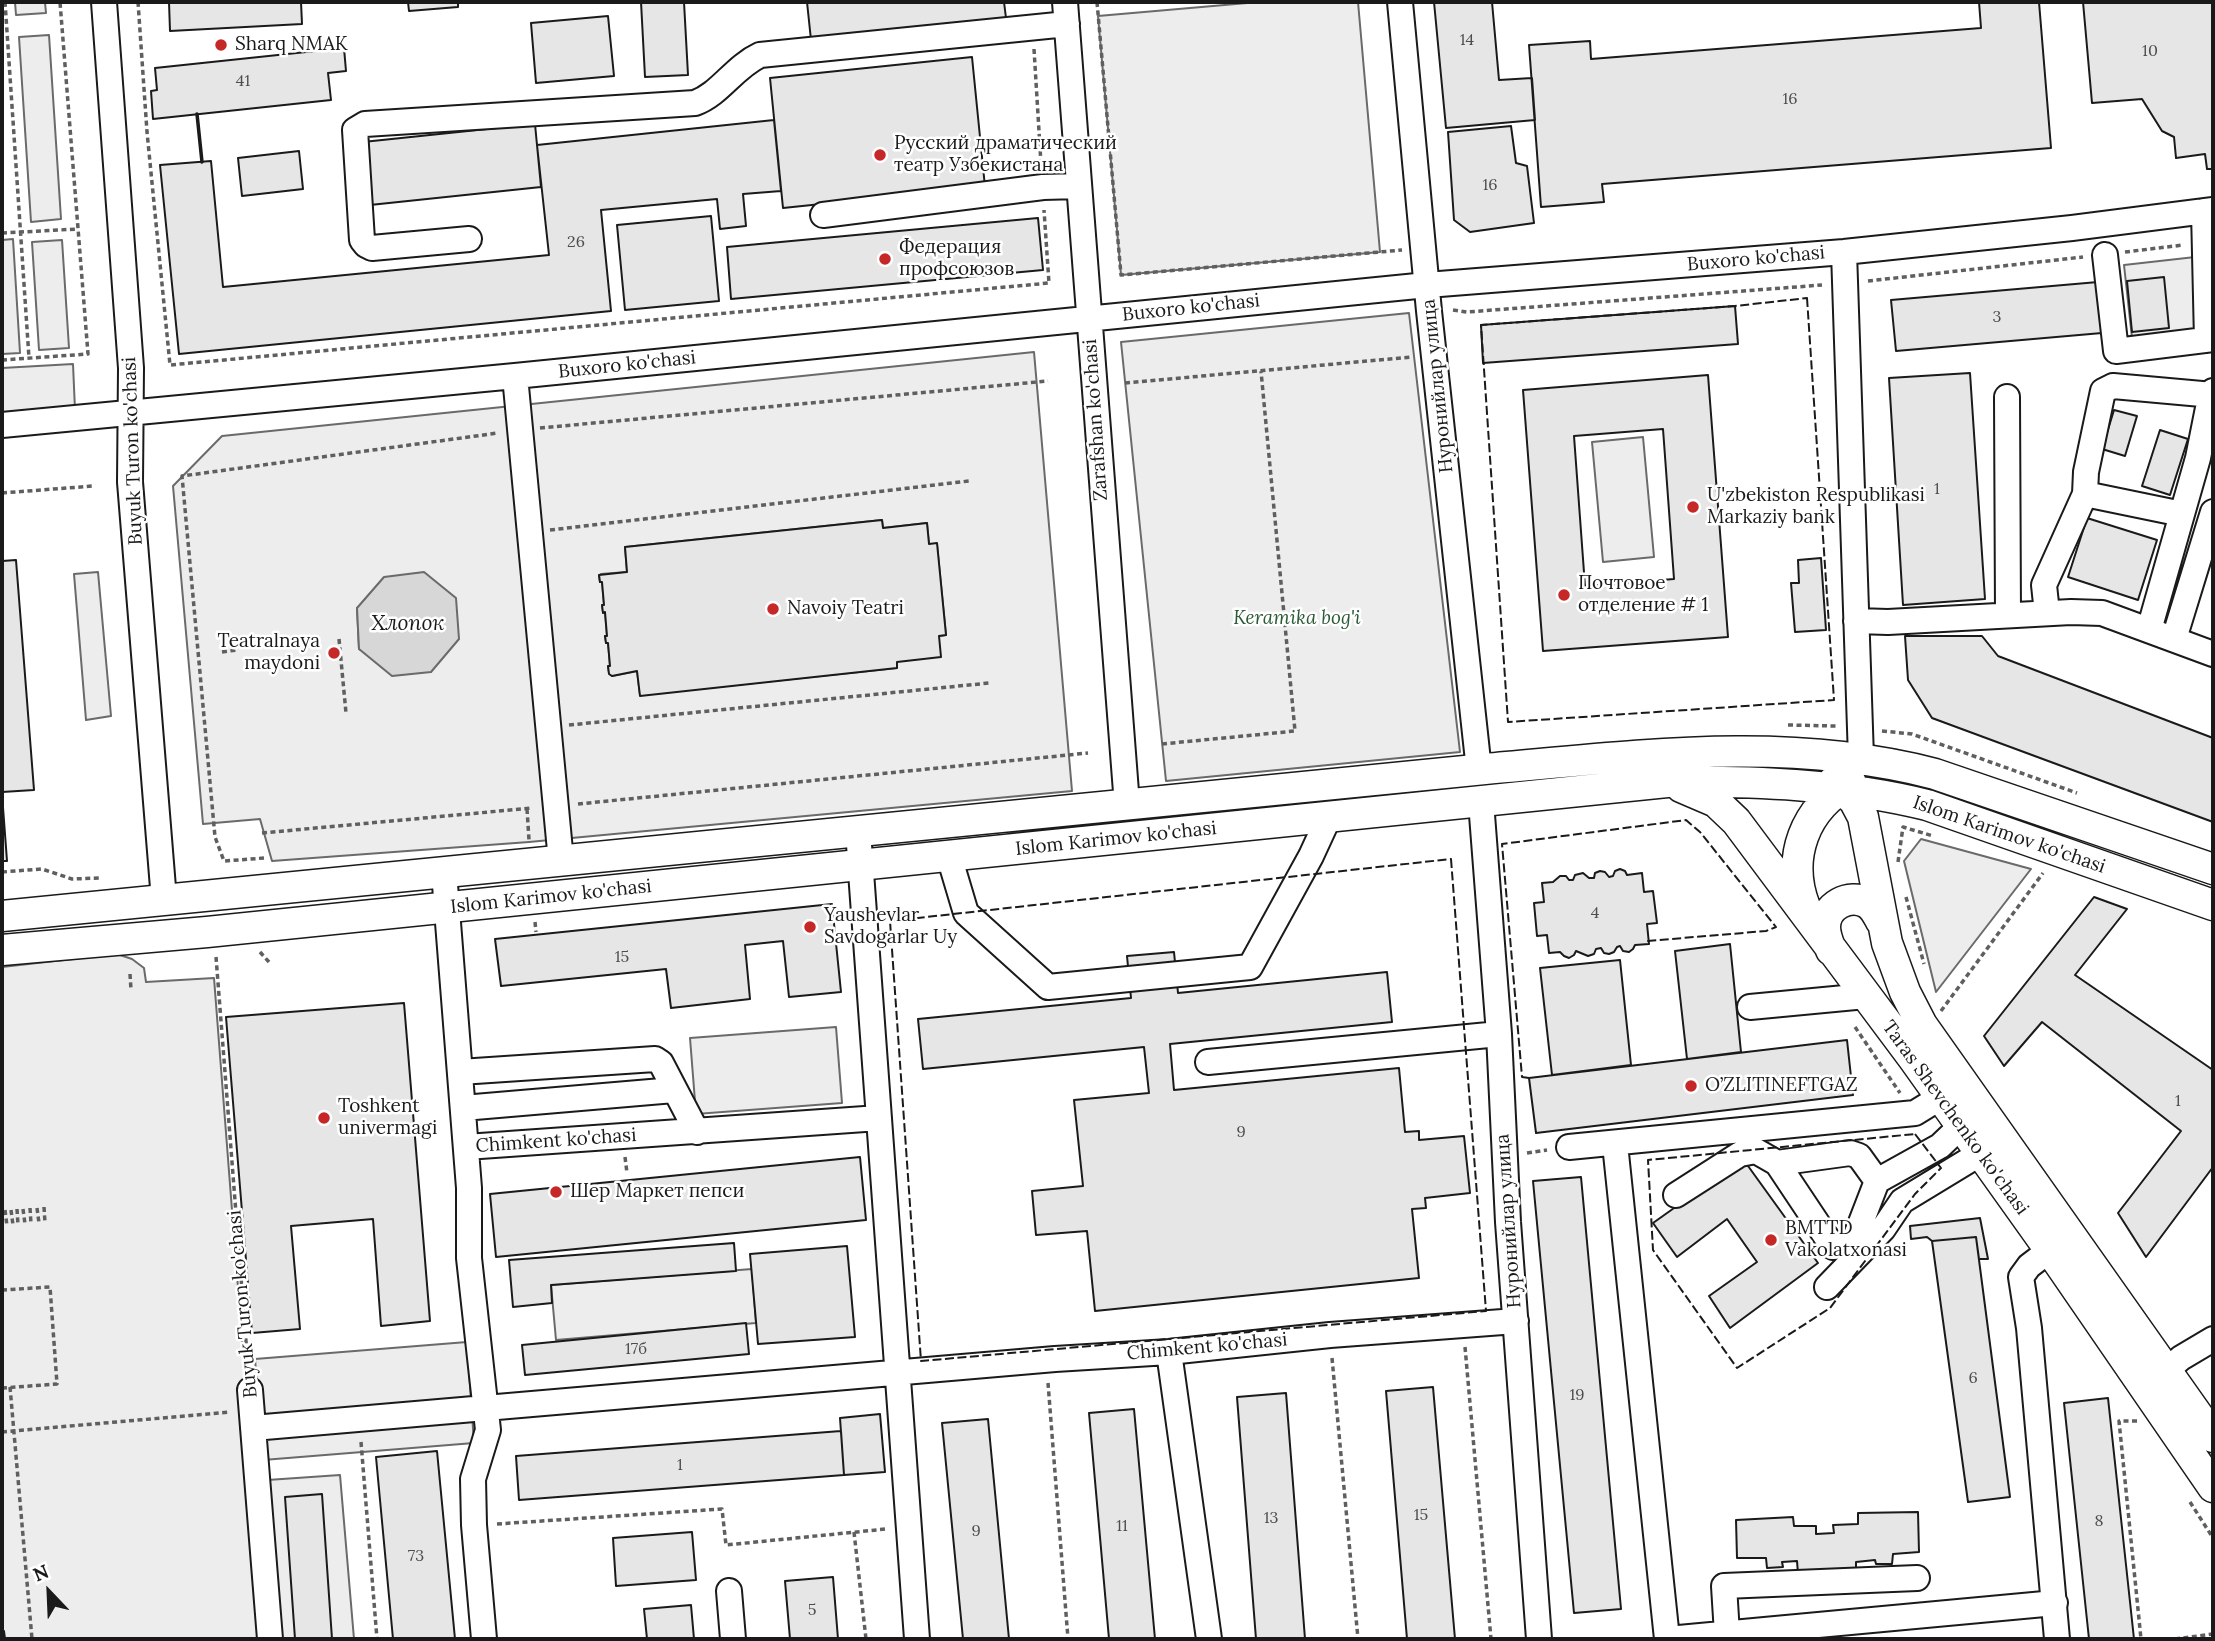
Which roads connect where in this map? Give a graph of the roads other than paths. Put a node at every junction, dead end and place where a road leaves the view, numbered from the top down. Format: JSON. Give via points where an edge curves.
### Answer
{"nodes":[{"id":1,"x":104,"y":2,"type":"edge"},
{"id":2,"x":1401,"y":2,"type":"edge"},
{"id":3,"x":1066,"y":13,"type":"edge"},
{"id":4,"x":1079,"y":186,"type":"junction"},
{"id":5,"x":2209,"y":211,"type":"edge"},
{"id":6,"x":822,"y":215,"type":"dead end"},
{"id":7,"x":469,"y":239,"type":"dead end"},
{"id":8,"x":1844,"y":252,"type":"junction"},
{"id":9,"x":2105,"y":255,"type":"dead end"},
{"id":10,"x":1427,"y":285,"type":"junction"},
{"id":11,"x":1088,"y":318,"type":"junction"},
{"id":12,"x":2210,"y":339,"type":"edge"},
{"id":13,"x":515,"y":376,"type":"junction"},
{"id":14,"x":2212,"y":393,"type":"edge"},
{"id":15,"x":2007,"y":397,"type":"dead end"},
{"id":16,"x":131,"y":414,"type":"junction"},
{"id":17,"x":2,"y":425,"type":"edge"},
{"id":18,"x":2085,"y":494,"type":"junction"},
{"id":19,"x":2213,"y":512,"type":"edge"},
{"id":20,"x":2182,"y":514,"type":"junction"},
{"id":21,"x":2047,"y":613,"type":"junction"},
{"id":22,"x":2008,"y":615,"type":"junction"},
{"id":23,"x":1856,"y":621,"type":"junction"},
{"id":24,"x":2149,"y":630,"type":"junction"},
{"id":25,"x":2174,"y":639,"type":"junction"},
{"id":26,"x":2212,"y":648,"type":"edge"},
{"id":27,"x":1794,"y":752,"type":"junction"},
{"id":28,"x":1861,"y":758,"type":"junction"},
{"id":29,"x":1908,"y":767,"type":"junction"},
{"id":30,"x":1479,"y":770,"type":"junction"},
{"id":31,"x":1667,"y":782,"type":"junction"},
{"id":32,"x":1841,"y":788,"type":"junction"},
{"id":33,"x":1902,"y":799,"type":"junction"},
{"id":34,"x":1481,"y":802,"type":"junction"},
{"id":35,"x":1127,"y":805,"type":"junction"},
{"id":36,"x":1329,"y":817,"type":"junction"},
{"id":37,"x":858,"y":831,"type":"junction"},
{"id":38,"x":1129,"y":838,"type":"junction"},
{"id":39,"x":1867,"y":841,"type":"junction"},
{"id":40,"x":949,"y":856,"type":"junction"},
{"id":41,"x":561,"y":861,"type":"junction"},
{"id":42,"x":861,"y":865,"type":"junction"},
{"id":43,"x":2213,"y":870,"type":"edge"},
{"id":44,"x":444,"y":872,"type":"junction"},
{"id":45,"x":164,"y":900,"type":"junction"},
{"id":46,"x":2213,"y":905,"type":"edge"},
{"id":47,"x":446,"y":907,"type":"junction"},
{"id":48,"x":2,"y":916,"type":"edge"},
{"id":49,"x":1881,"y":921,"type":"junction"},
{"id":50,"x":1811,"y":922,"type":"junction"},
{"id":51,"x":2,"y":950,"type":"edge"},
{"id":52,"x":1831,"y":950,"type":"junction"},
{"id":53,"x":1866,"y":996,"type":"junction"},
{"id":54,"x":1750,"y":1007,"type":"dead end"},
{"id":55,"x":1499,"y":1034,"type":"junction"},
{"id":56,"x":1208,"y":1062,"type":"dead end"},
{"id":57,"x":460,"y":1072,"type":"junction"},
{"id":58,"x":674,"y":1090,"type":"junction"},
{"id":59,"x":1941,"y":1097,"type":"junction"},
{"id":60,"x":463,"y":1108,"type":"junction"},
{"id":61,"x":879,"y":1118,"type":"junction"},
{"id":62,"x":1961,"y":1126,"type":"junction"},
{"id":63,"x":697,"y":1132,"type":"junction"},
{"id":64,"x":1615,"y":1144,"type":"junction"},
{"id":65,"x":466,"y":1147,"type":"junction"},
{"id":66,"x":1569,"y":1147,"type":"road end"},
{"id":67,"x":1981,"y":1153,"type":"junction"},
{"id":68,"x":1777,"y":1163,"type":"junction"},
{"id":69,"x":1877,"y":1181,"type":"junction"},
{"id":70,"x":1676,"y":1195,"type":"dead end"},
{"id":71,"x":2050,"y":1250,"type":"junction"},
{"id":72,"x":1828,"y":1287,"type":"dead end"},
{"id":73,"x":1516,"y":1321,"type":"junction"},
{"id":74,"x":2213,"y":1339,"type":"edge"},
{"id":75,"x":1169,"y":1352,"type":"junction"},
{"id":76,"x":2166,"y":1371,"type":"junction"},
{"id":77,"x":899,"y":1373,"type":"junction"},
{"id":78,"x":487,"y":1419,"type":"junction"},
{"id":79,"x":2213,"y":1437,"type":"edge"},
{"id":80,"x":2213,"y":1487,"type":"edge"},
{"id":81,"x":275,"y":1502,"type":"dead end"},
{"id":82,"x":1917,"y":1578,"type":"dead end"},
{"id":83,"x":729,"y":1591,"type":"dead end"},
{"id":84,"x":2055,"y":1603,"type":"junction"},
{"id":85,"x":1727,"y":1634,"type":"junction"},
{"id":86,"x":1695,"y":1638,"type":"edge"},
{"id":87,"x":270,"y":1639,"type":"edge"},
{"id":88,"x":286,"y":1639,"type":"edge"},
{"id":89,"x":484,"y":1639,"type":"edge"},
{"id":90,"x":733,"y":1639,"type":"edge"},
{"id":91,"x":917,"y":1639,"type":"edge"},
{"id":92,"x":1209,"y":1639,"type":"edge"},
{"id":93,"x":1539,"y":1639,"type":"edge"},
{"id":94,"x":1668,"y":1639,"type":"edge"},
{"id":95,"x":2057,"y":1639,"type":"edge"}],
"edges":[{"from":1,"to":16,"type":"street","name":"Buyuk Turon ko'chasi"},
{"from":2,"to":10,"type":"street","name":"Нуронийлар улица"},
{"from":3,"to":4,"type":"street","name":"Zarafshan ko'chasi"},
{"from":3,"to":7,"type":"street","via":[[1032,28],[760,55],[695,103],[358,126],[362,240],[366,245]]},
{"from":4,"to":6,"type":"street"},
{"from":4,"to":11,"type":"street","name":"Zarafshan ko'chasi"},
{"from":5,"to":8,"type":"street","name":"Buxoro ko'chasi"},
{"from":5,"to":12,"type":"street"},
{"from":8,"to":10,"type":"street","name":"Buxoro ko'chasi"},
{"from":8,"to":23,"type":"street"},
{"from":9,"to":12,"type":"street","via":[[2116,351]]},
{"from":10,"to":11,"type":"street","name":"Buxoro ko'chasi"},
{"from":10,"to":30,"type":"street","name":"Нуронийлар улица"},
{"from":11,"to":13,"type":"street","name":"Buxoro ko'chasi"},
{"from":11,"to":35,"type":"street","name":"Zarafshan ko'chasi"},
{"from":13,"to":16,"type":"street","name":"Buxoro ko'chasi"},
{"from":13,"to":41,"type":"street"},
{"from":14,"to":18,"type":"street","via":[[2113,386],[2103,391]]},
{"from":14,"to":20,"type":"street"},
{"from":15,"to":22,"type":"street"},
{"from":16,"to":17,"type":"street","name":"Buxoro ko'chasi"},
{"from":16,"to":45,"type":"street","name":"Buyuk Turon ko'chasi","via":[[130,482]]},
{"from":18,"to":20,"type":"street"},
{"from":18,"to":21,"type":"street","via":[[2044,585]]},
{"from":19,"to":25,"type":"street"},
{"from":20,"to":24,"type":"street"},
{"from":21,"to":22,"type":"street"},
{"from":21,"to":24,"type":"street","via":[[2102,613]]},
{"from":22,"to":23,"type":"street"},
{"from":23,"to":28,"type":"street"},
{"from":24,"to":25,"type":"street"},
{"from":25,"to":26,"type":"street"},
{"from":27,"to":28,"type":"main road","name":"Islom Karimov ko'chasi"},
{"from":27,"to":30,"type":"main road","name":"Islom Karimov ko'chasi","via":[[1711,751]]},
{"from":27,"to":32,"type":"main road","name":"Taras Shevchenko ko'chasi"},
{"from":28,"to":29,"type":"main road","name":"Islom Karimov ko'chasi"},
{"from":29,"to":32,"type":"main road"},
{"from":29,"to":43,"type":"main road","name":"Islom Karimov ko'chasi"},
{"from":30,"to":35,"type":"main road","name":"Islom Karimov ko'chasi"},
{"from":31,"to":32,"type":"main road","name":"Islom Karimov ko'chasi"},
{"from":31,"to":34,"type":"main road","name":"Islom Karimov ko'chasi"},
{"from":31,"to":50,"type":"main road","name":"Taras Shevchenko ko'chasi","via":[[1709,798],[1729,813]]},
{"from":32,"to":33,"type":"main road","name":"Islom Karimov ko'chasi"},
{"from":32,"to":39,"type":"main road","name":"Taras Shevchenko ko'chasi","via":[[1858,807]]},
{"from":32,"to":50,"type":"main road","via":[[1812,817],[1800,843],[1799,885]]},
{"from":33,"to":39,"type":"main road","via":[[1877,814]]},
{"from":33,"to":46,"type":"main road","name":"Islom Karimov ko'chasi"},
{"from":34,"to":36,"type":"main road","name":"Islom Karimov ko'chasi"},
{"from":34,"to":55,"type":"street","name":"Нуронийлар улица"},
{"from":35,"to":37,"type":"main road","name":"Islom Karimov ko'chasi"},
{"from":35,"to":38,"type":"main road","name":"Zarafshan ko'chasi"},
{"from":36,"to":38,"type":"main road","name":"Islom Karimov ko'chasi"},
{"from":36,"to":40,"type":"street","via":[[1250,967],[1048,987],[966,913]]},
{"from":37,"to":41,"type":"main road","name":"Islom Karimov ko'chasi"},
{"from":37,"to":42,"type":"street"},
{"from":38,"to":40,"type":"main road","name":"Islom Karimov ko'chasi"},
{"from":39,"to":49,"type":"main road","name":"Taras Shevchenko ko'chasi"},
{"from":40,"to":42,"type":"main road","name":"Islom Karimov ko'chasi"},
{"from":41,"to":44,"type":"main road","name":"Islom Karimov ko'chasi"},
{"from":42,"to":47,"type":"main road","name":"Islom Karimov ko'chasi"},
{"from":42,"to":61,"type":"street"},
{"from":44,"to":45,"type":"main road","name":"Islom Karimov ko'chasi"},
{"from":44,"to":47,"type":"street","name":"Chimkent ko'chasi"},
{"from":45,"to":48,"type":"main road","name":"Islom Karimov ko'chasi"},
{"from":47,"to":51,"type":"main road","name":"Islom Karimov ko'chasi"},
{"from":47,"to":57,"type":"street","name":"Chimkent ko'chasi"},
{"from":49,"to":52,"type":"main road","via":[[1862,901],[1839,904],[1825,922]]},
{"from":49,"to":76,"type":"main road","name":"Taras Shevchenko ko'chasi","via":[[1894,965],[1922,1025]]},
{"from":50,"to":52,"type":"main road","name":"Taras Shevchenko ko'chasi"},
{"from":52,"to":53,"type":"main road","name":"Taras Shevchenko ko'chasi"},
{"from":53,"to":54,"type":"street"},
{"from":53,"to":59,"type":"main road","name":"Taras Shevchenko ko'chasi"},
{"from":55,"to":56,"type":"street"},
{"from":55,"to":73,"type":"street","name":"Нуронийлар улица"},
{"from":57,"to":58,"type":"street","via":[[655,1059]]},
{"from":57,"to":60,"type":"street","name":"Chimkent ko'chasi"},
{"from":58,"to":60,"type":"street"},
{"from":58,"to":63,"type":"street"},
{"from":59,"to":62,"type":"main road","name":"Taras Shevchenko ko'chasi"},
{"from":59,"to":64,"type":"street","via":[[1914,1113]]},
{"from":60,"to":65,"type":"street","name":"Chimkent ko'chasi"},
{"from":61,"to":63,"type":"street","name":"Chimkent ko'chasi"},
{"from":61,"to":77,"type":"street"},
{"from":62,"to":67,"type":"main road","name":"Taras Shevchenko ko'chasi"},
{"from":62,"to":69,"type":"street","via":[[1940,1146]]},
{"from":63,"to":65,"type":"street","name":"Chimkent ko'chasi"},
{"from":64,"to":66,"type":"street"},
{"from":64,"to":94,"type":"street"},
{"from":65,"to":78,"type":"street","via":[[469,1258]]},
{"from":67,"to":71,"type":"main road","name":"Taras Shevchenko ko'chasi"},
{"from":67,"to":72,"type":"street","via":[[1902,1201],[1883,1229]]},
{"from":68,"to":69,"type":"street","via":[[1850,1153],[1859,1156]]},
{"from":68,"to":69,"type":"street","via":[[1833,1247],[1855,1238]]},
{"from":68,"to":70,"type":"street","via":[[1756,1151],[1740,1154]]},
{"from":71,"to":80,"type":"main road","name":"Taras Shevchenko ko'chasi"},
{"from":71,"to":84,"type":"street","via":[[2021,1277]]},
{"from":73,"to":75,"type":"street","name":"Chimkent ko'chasi"},
{"from":73,"to":93,"type":"street","name":"Нуронийлар улица"},
{"from":74,"to":76,"type":"street"},
{"from":75,"to":77,"type":"street","name":"Chimkent ko'chasi"},
{"from":75,"to":92,"type":"street"},
{"from":76,"to":79,"type":"main road","name":"Taras Shevchenko ko'chasi"},
{"from":77,"to":78,"type":"street","name":"Chimkent ko'chasi"},
{"from":77,"to":91,"type":"street"},
{"from":78,"to":87,"type":"street","name":"Chimkent ko'chasi","via":[[359,1419],[251,1410]]},
{"from":78,"to":89,"type":"street","via":[[473,1479]]},
{"from":81,"to":88,"type":"street"},
{"from":82,"to":85,"type":"street","via":[[1724,1586]]},
{"from":83,"to":90,"type":"street"},
{"from":84,"to":85,"type":"street"},
{"from":84,"to":95,"type":"street"},
{"from":85,"to":86,"type":"street"},
{"from":86,"to":94,"type":"street"}]}
